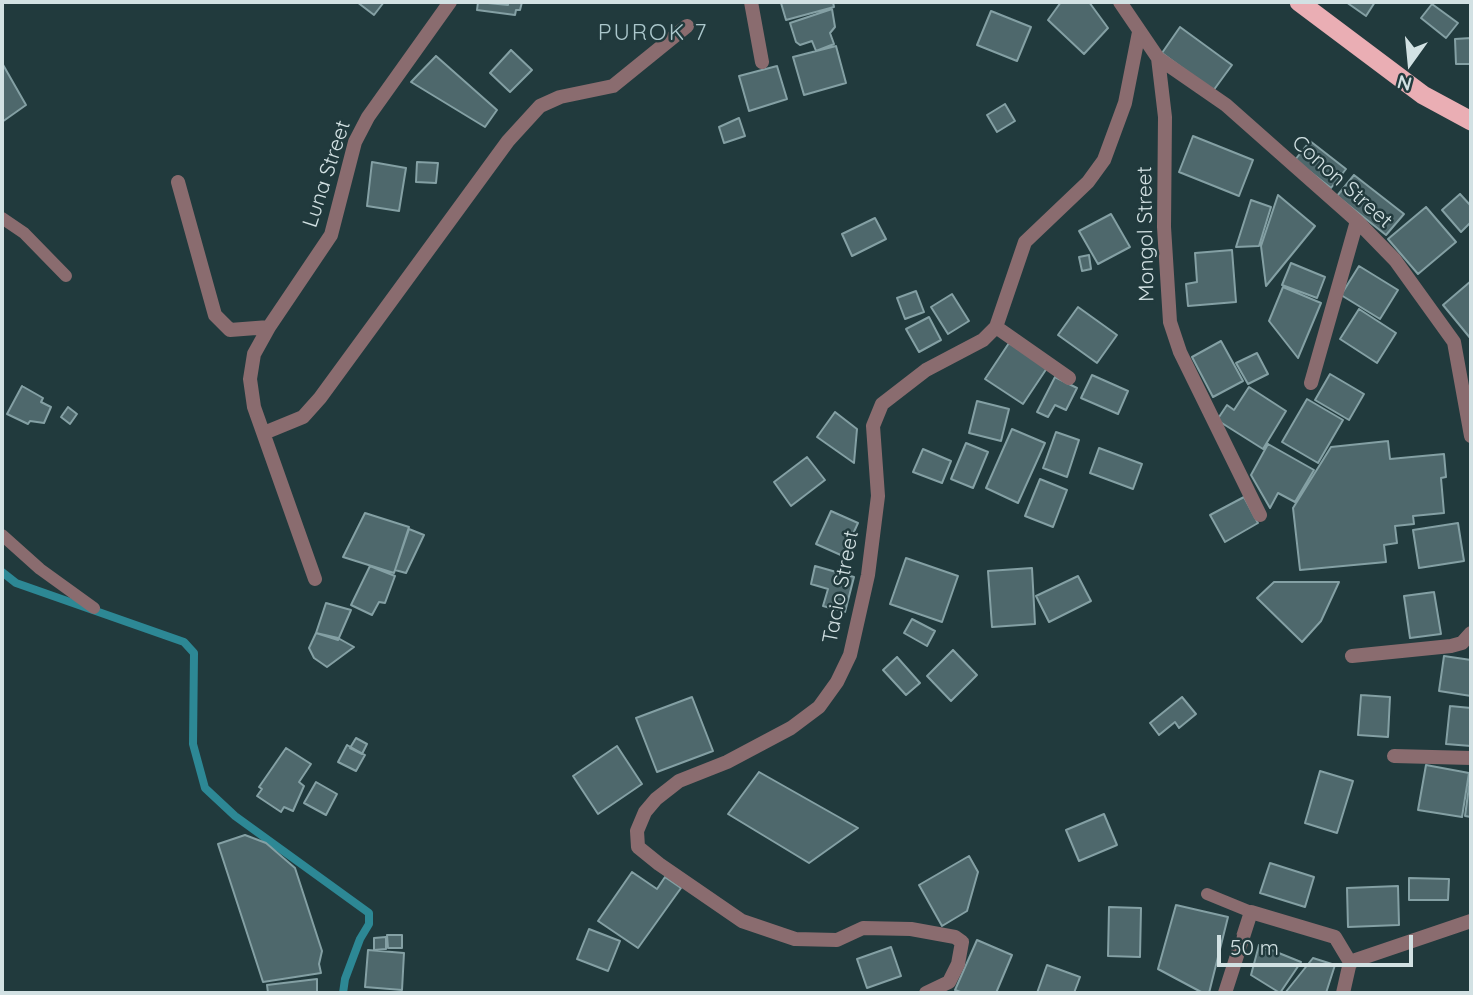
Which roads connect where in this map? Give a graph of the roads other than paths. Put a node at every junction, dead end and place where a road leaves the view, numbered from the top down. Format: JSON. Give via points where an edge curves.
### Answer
{"nodes":[{"id":1,"x":450,"y":2,"type":"edge"},
{"id":2,"x":751,"y":2,"type":"edge"},
{"id":3,"x":1120,"y":2,"type":"edge"},
{"id":4,"x":1299,"y":2,"type":"edge"},
{"id":5,"x":687,"y":26,"type":"dead end"},
{"id":6,"x":1139,"y":32,"type":"junction"},
{"id":7,"x":1158,"y":58,"type":"junction"},
{"id":8,"x":762,"y":62,"type":"dead end"},
{"id":9,"x":1471,"y":121,"type":"edge"},
{"id":10,"x":178,"y":182,"type":"dead end"},
{"id":11,"x":2,"y":218,"type":"edge"},
{"id":12,"x":1357,"y":220,"type":"junction"},
{"id":13,"x":66,"y":276,"type":"dead end"},
{"id":14,"x":269,"y":327,"type":"junction"},
{"id":15,"x":996,"y":327,"type":"junction"},
{"id":16,"x":1069,"y":378,"type":"dead end"},
{"id":17,"x":1311,"y":383,"type":"dead end"},
{"id":18,"x":264,"y":433,"type":"junction"},
{"id":19,"x":1471,"y":436,"type":"edge"},
{"id":20,"x":1261,"y":514,"type":"dead end"},
{"id":21,"x":2,"y":535,"type":"edge"},
{"id":22,"x":315,"y":579,"type":"dead end"},
{"id":23,"x":94,"y":608,"type":"dead end"},
{"id":24,"x":1471,"y":633,"type":"edge"},
{"id":25,"x":1352,"y":656,"type":"dead end"},
{"id":26,"x":1394,"y":756,"type":"dead end"},
{"id":27,"x":1471,"y":758,"type":"edge"},
{"id":28,"x":1207,"y":894,"type":"dead end"},
{"id":29,"x":1251,"y":912,"type":"junction"},
{"id":30,"x":1471,"y":921,"type":"edge"},
{"id":31,"x":1350,"y":961,"type":"junction"},
{"id":32,"x":926,"y":993,"type":"edge"},
{"id":33,"x":1225,"y":993,"type":"edge"},
{"id":34,"x":1343,"y":993,"type":"edge"}],
"edges":[{"from":1,"to":14,"type":"street","name":"Luna Street","via":[[368,117],[355,142],[331,235]]},
{"from":2,"to":8,"type":"street"},
{"from":3,"to":6,"type":"street","name":"Conon Street"},
{"from":4,"to":9,"type":"highway","via":[[1423,95]]},
{"from":5,"to":18,"type":"street","via":[[613,86],[559,97],[540,106],[508,141],[320,398],[303,417]]},
{"from":6,"to":7,"type":"street","name":"Conon Street"},
{"from":6,"to":15,"type":"street","via":[[1125,103],[1104,160],[1088,182],[1025,242]]},
{"from":7,"to":12,"type":"street","name":"Conon Street","via":[[1226,105]]},
{"from":7,"to":20,"type":"street","name":"Mongol Street","via":[[1165,117],[1164,227],[1170,322],[1180,352]]},
{"from":10,"to":14,"type":"street","via":[[215,315],[230,330]]},
{"from":11,"to":13,"type":"lane","via":[[24,233]]},
{"from":12,"to":17,"type":"street"},
{"from":12,"to":19,"type":"street","name":"Conon Street","via":[[1395,260],[1454,342]]},
{"from":14,"to":18,"type":"street","name":"Luna Street","via":[[254,354],[250,379]]},
{"from":15,"to":16,"type":"street"},
{"from":15,"to":32,"type":"street","name":"Tacio Street","via":[[983,340],[918,375],[882,404],[873,426],[878,496],[868,575],[850,655],[837,682],[819,707],[791,728],[727,762],[678,781],[645,812],[637,831],[638,847],[742,921],[795,939],[837,940],[863,928],[911,929],[955,937],[962,942],[949,982]]},
{"from":18,"to":22,"type":"street","name":"Luna Street"},
{"from":21,"to":23,"type":"lane"},
{"from":24,"to":25,"type":"street","via":[[1451,646]]},
{"from":26,"to":27,"type":"street"},
{"from":28,"to":29,"type":"lane"},
{"from":29,"to":31,"type":"street","via":[[1335,937]]},
{"from":29,"to":33,"type":"street"},
{"from":30,"to":31,"type":"street"},
{"from":31,"to":34,"type":"street"}]}
